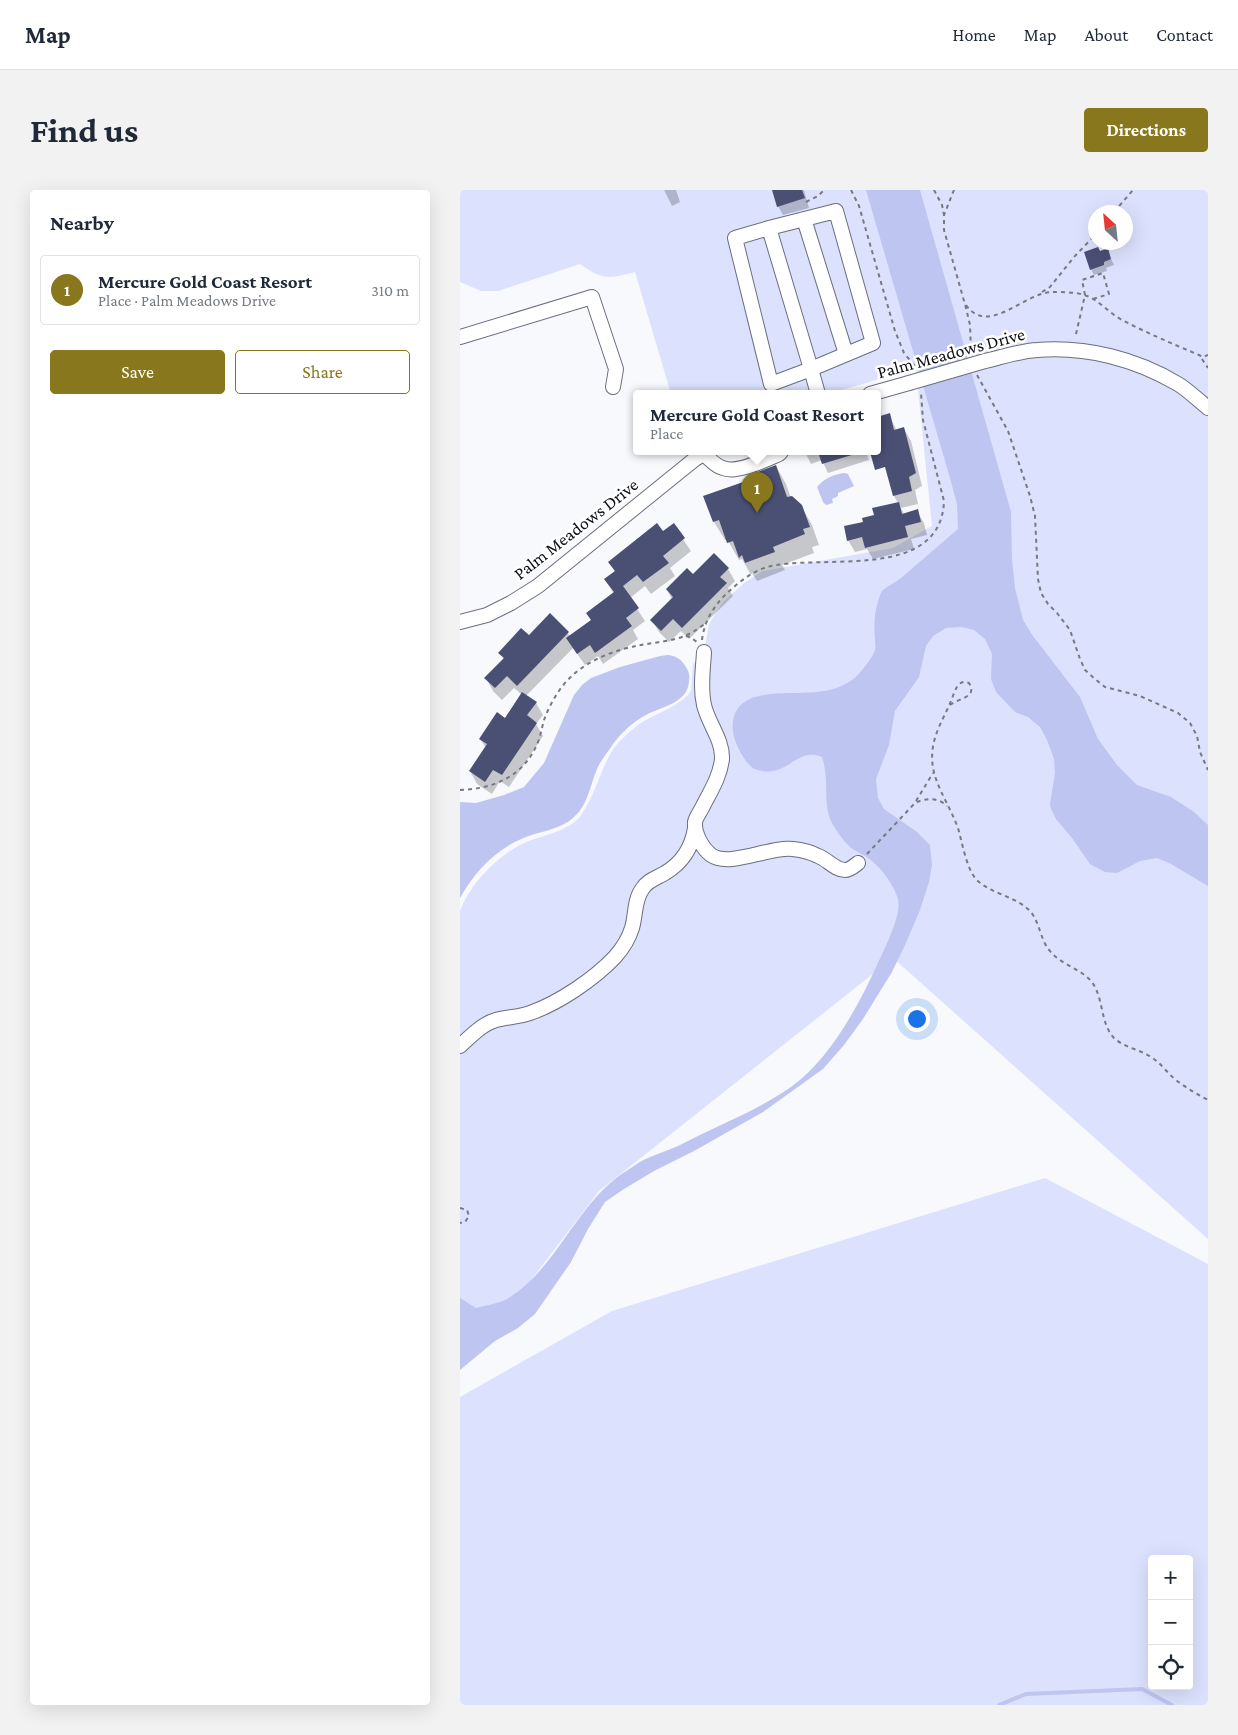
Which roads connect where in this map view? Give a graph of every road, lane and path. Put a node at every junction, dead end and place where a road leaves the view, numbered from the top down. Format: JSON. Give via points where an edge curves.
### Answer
{"nodes":[{"id":1,"x":824,"y":190,"type":"edge"},
{"id":2,"x":851,"y":190,"type":"edge"},
{"id":3,"x":934,"y":190,"type":"edge"},
{"id":4,"x":954,"y":190,"type":"edge"},
{"id":5,"x":1133,"y":190,"type":"edge"},
{"id":6,"x":806,"y":202,"type":"dead end"},
{"id":7,"x":1120,"y":205,"type":"edge"},
{"id":8,"x":944,"y":215,"type":"junction"},
{"id":9,"x":804,"y":220,"type":"junction"},
{"id":10,"x":769,"y":228,"type":"junction"},
{"id":11,"x":1088,"y":242,"type":"edge"},
{"id":12,"x":1085,"y":295,"type":"junction"},
{"id":13,"x":1036,"y":296,"type":"junction"},
{"id":14,"x":1094,"y":299,"type":"junction"},
{"id":15,"x":965,"y":303,"type":"junction"},
{"id":16,"x":1076,"y":334,"type":"dead end"},
{"id":17,"x":460,"y":337,"type":"edge"},
{"id":18,"x":971,"y":351,"type":"dead end"},
{"id":19,"x":846,"y":354,"type":"junction"},
{"id":20,"x":1208,"y":356,"type":"edge"},
{"id":21,"x":1202,"y":359,"type":"dead end"},
{"id":22,"x":1208,"y":368,"type":"edge"},
{"id":23,"x":811,"y":369,"type":"junction"},
{"id":24,"x":977,"y":374,"type":"dead end"},
{"id":25,"x":915,"y":383,"type":"junction"},
{"id":26,"x":613,"y":387,"type":"dead end"},
{"id":27,"x":817,"y":390,"type":"edge"},
{"id":28,"x":881,"y":391,"type":"edge"},
{"id":29,"x":1208,"y":407,"type":"edge"},
{"id":30,"x":703,"y":455,"type":"edge"},
{"id":31,"x":707,"y":455,"type":"edge"},
{"id":32,"x":776,"y":455,"type":"edge"},
{"id":33,"x":460,"y":622,"type":"edge"},
{"id":34,"x":705,"y":624,"type":"junction"},
{"id":35,"x":704,"y":652,"type":"joint"},
{"id":36,"x":950,"y":705,"type":"junction"},
{"id":37,"x":1208,"y":770,"type":"edge"},
{"id":38,"x":934,"y":772,"type":"junction"},
{"id":39,"x":460,"y":790,"type":"edge"},
{"id":40,"x":915,"y":803,"type":"junction"},
{"id":41,"x":948,"y":808,"type":"junction"},
{"id":42,"x":695,"y":821,"type":"junction"},
{"id":43,"x":858,"y":863,"type":"joint"},
{"id":44,"x":460,"y":1046,"type":"edge"},
{"id":45,"x":1208,"y":1100,"type":"edge"},
{"id":46,"x":460,"y":1208,"type":"edge"},
{"id":47,"x":460,"y":1222,"type":"edge"}],
"edges":[{"from":1,"to":6,"type":"path"},
{"from":2,"to":25,"type":"path","via":[[860,206],[895,331],[904,353],[914,365]]},
{"from":3,"to":8,"type":"path"},
{"from":4,"to":8,"type":"path"},
{"from":5,"to":7,"type":"path"},
{"from":8,"to":15,"type":"path","via":[[944,230]]},
{"from":9,"to":10,"type":"street"},
{"from":9,"to":19,"type":"street"},
{"from":9,"to":19,"type":"street","via":[[836,211],[873,343]]},
{"from":10,"to":23,"type":"street"},
{"from":10,"to":23,"type":"street","via":[[734,238],[771,384]]},
{"from":11,"to":13,"type":"path","via":[[1050,287]]},
{"from":12,"to":13,"type":"path","via":[[1051,292]]},
{"from":12,"to":14,"type":"path"},
{"from":12,"to":14,"type":"path","via":[[1082,280],[1103,273],[1109,294]]},
{"from":12,"to":16,"type":"path"},
{"from":13,"to":15,"type":"path","via":[[983,317]]},
{"from":14,"to":20,"type":"path","via":[[1134,326]]},
{"from":15,"to":18,"type":"path"},
{"from":17,"to":26,"type":"street","via":[[592,297],[616,370]]},
{"from":19,"to":23,"type":"street"},
{"from":21,"to":22,"type":"path"},
{"from":23,"to":27,"type":"street"},
{"from":24,"to":37,"type":"path","via":[[1008,431],[1030,496],[1035,516],[1041,593],[1070,630],[1085,670],[1105,687],[1140,696],[1178,713],[1190,723],[1197,736]]},
{"from":25,"to":28,"type":"street","name":"Palm Meadows Drive"},
{"from":25,"to":29,"type":"street","name":"Palm Meadows Drive","bridge":true,"via":[[985,361],[1038,350],[1075,350],[1114,357],[1147,368],[1179,384]]},
{"from":25,"to":34,"type":"path","via":[[944,501],[944,514],[929,540],[916,548],[868,561],[785,563],[753,572],[720,600]]},
{"from":30,"to":33,"type":"street","name":"Palm Meadows Drive","via":[[538,586],[487,615]]},
{"from":31,"to":32,"type":"street","via":[[713,463],[724,469],[740,469]]},
{"from":34,"to":35,"type":"path"},
{"from":34,"to":39,"type":"path","via":[[688,635],[638,645],[589,663],[556,694],[538,742],[528,761],[514,775],[495,784]]},
{"from":35,"to":42,"type":"street","via":[[704,706],[722,757],[720,772]]},
{"from":36,"to":36,"type":"path","via":[[971,694],[969,683],[959,683]]},
{"from":36,"to":38,"type":"path","via":[[936,733],[932,752]]},
{"from":38,"to":40,"type":"path"},
{"from":38,"to":41,"type":"path"},
{"from":40,"to":41,"type":"path","via":[[933,799]]},
{"from":40,"to":43,"type":"path"},
{"from":41,"to":45,"type":"path","via":[[975,877],[1031,912],[1049,951],[1092,983],[1114,1038],[1150,1056],[1175,1079]]},
{"from":42,"to":43,"type":"street","via":[[703,848],[720,859],[791,849],[817,855],[844,870]]},
{"from":42,"to":44,"type":"street","via":[[688,852],[675,867],[642,889],[632,928],[616,956],[554,1002],[530,1013],[486,1024]]},
{"from":46,"to":47,"type":"path","via":[[467,1210],[468,1216],[465,1222]]}]}
